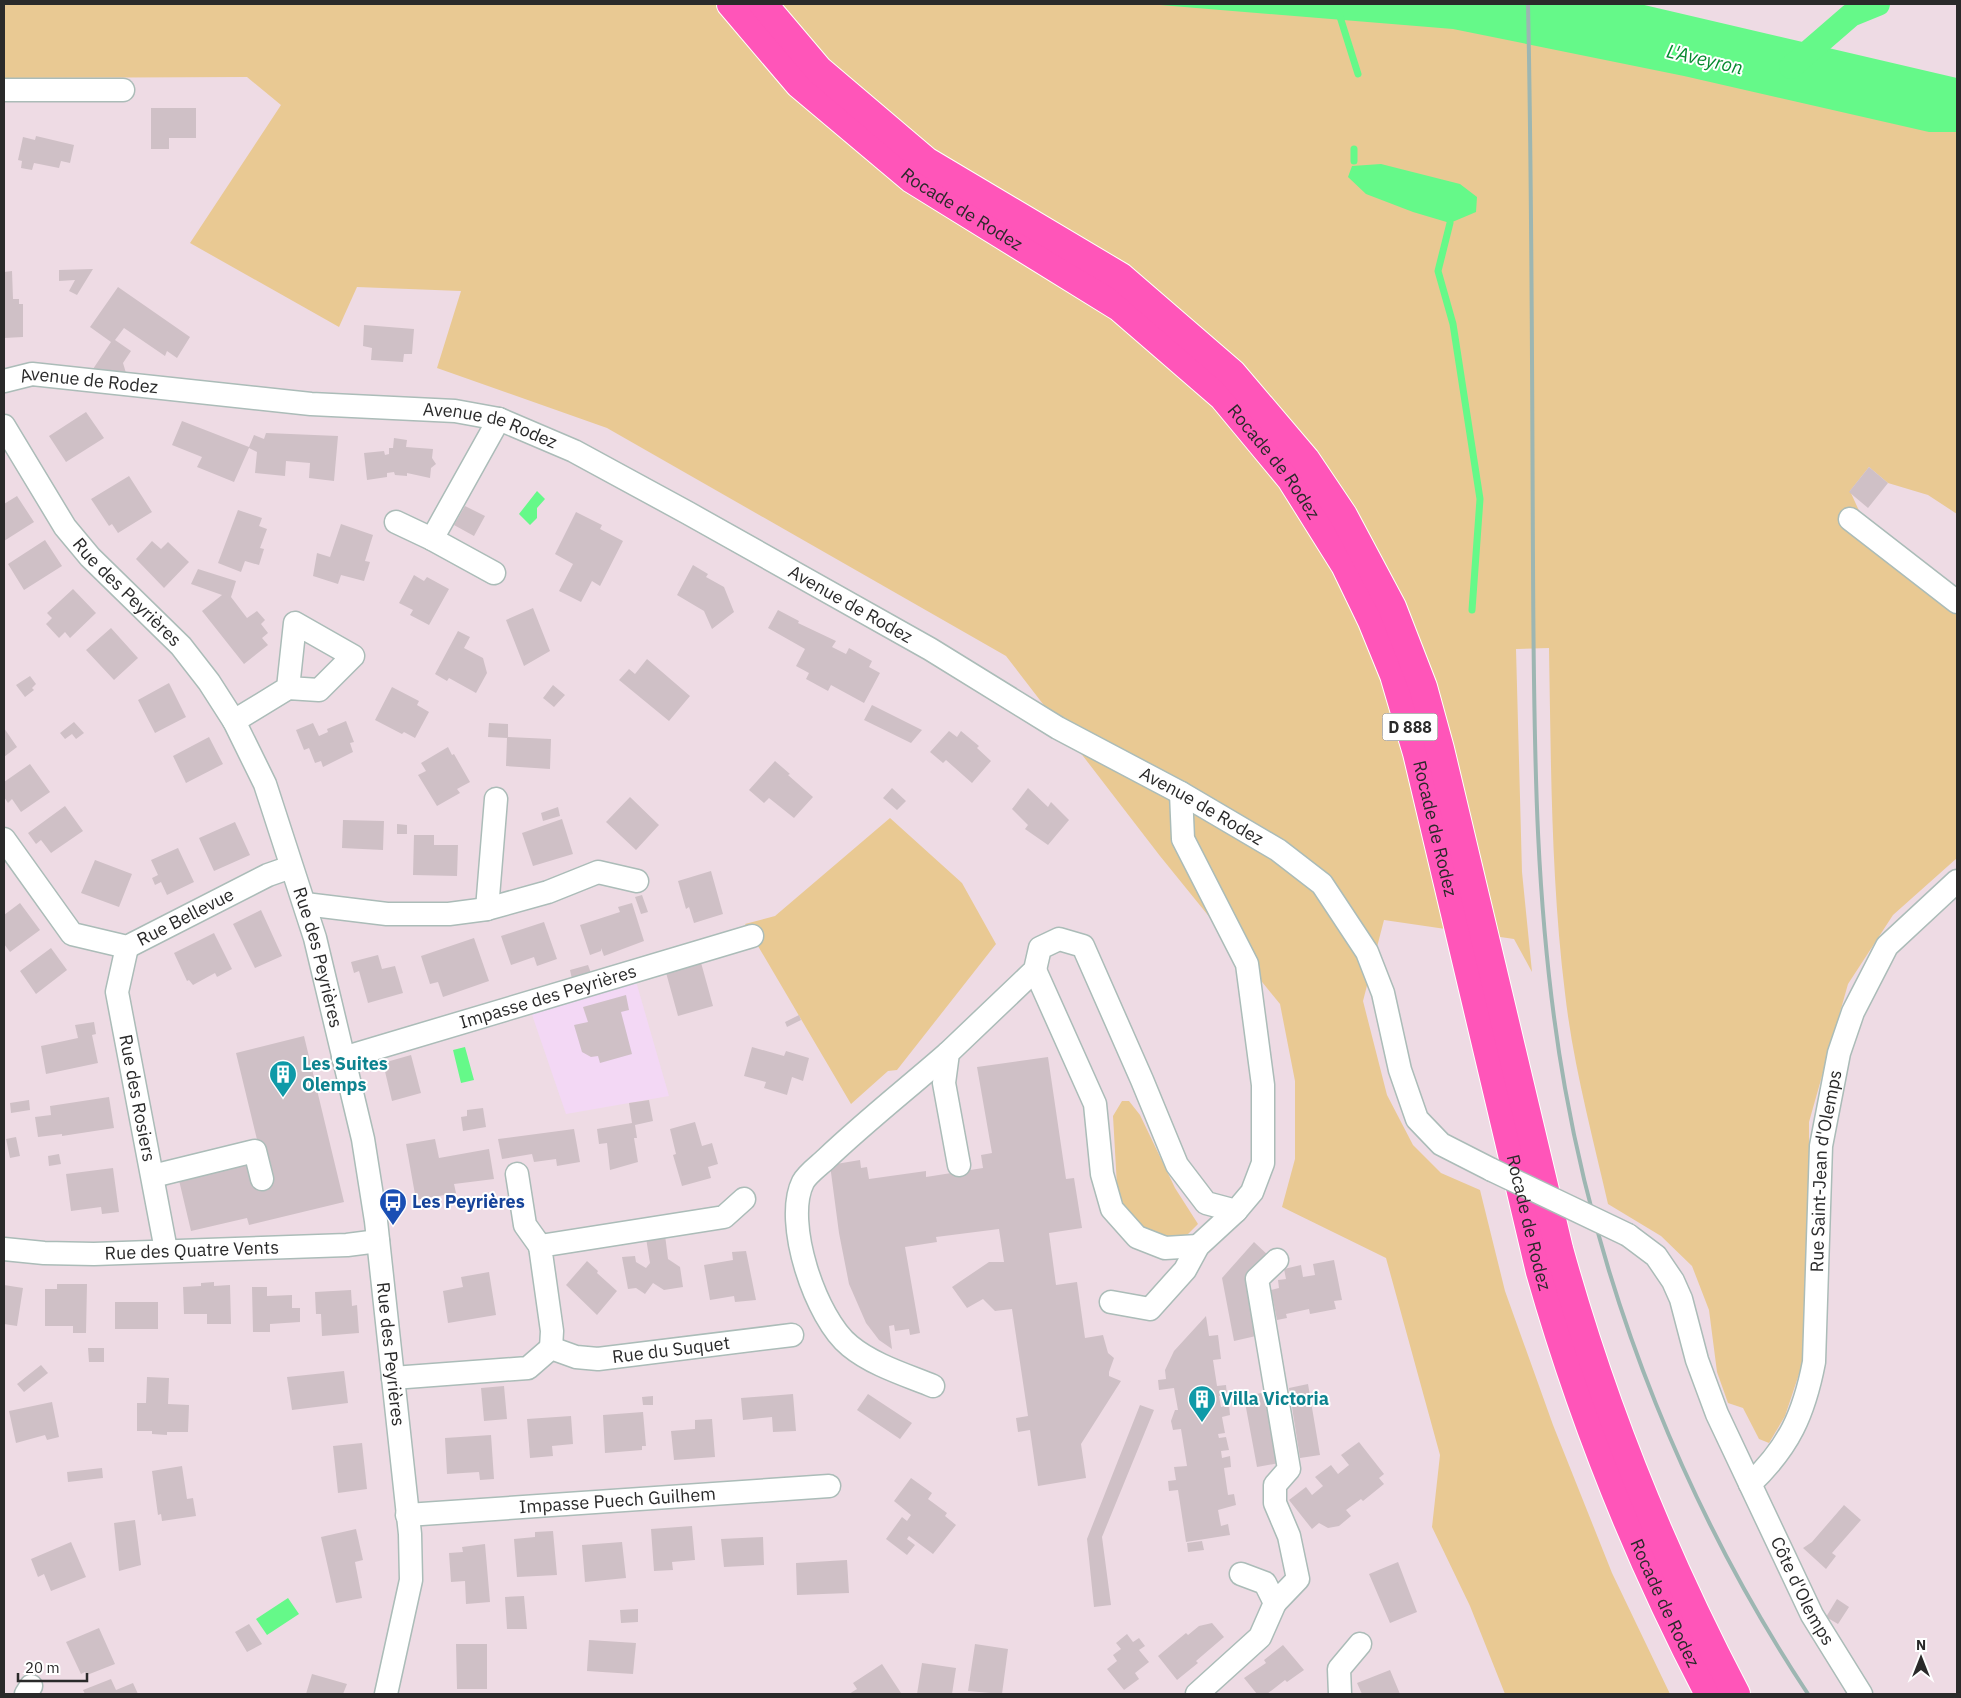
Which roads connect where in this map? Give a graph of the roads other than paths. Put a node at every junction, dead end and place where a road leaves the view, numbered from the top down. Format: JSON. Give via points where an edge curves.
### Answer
{"nodes":[{"id":1,"x":732,"y":4,"type":"edge"},
{"id":2,"x":764,"y":4,"type":"edge"},
{"id":3,"x":4,"y":90,"type":"edge"},
{"id":4,"x":123,"y":90,"type":"dead end"},
{"id":5,"x":4,"y":382,"type":"edge"},
{"id":6,"x":499,"y":419,"type":"junction"},
{"id":7,"x":4,"y":426,"type":"edge"},
{"id":8,"x":1850,"y":519,"type":"dead end"},
{"id":9,"x":396,"y":522,"type":"dead end"},
{"id":10,"x":432,"y":539,"type":"junction"},
{"id":11,"x":494,"y":573,"type":"dead end"},
{"id":12,"x":1957,"y":602,"type":"edge"},
{"id":13,"x":288,"y":688,"type":"dead end"},
{"id":14,"x":234,"y":721,"type":"junction"},
{"id":15,"x":1181,"y":793,"type":"junction"},
{"id":16,"x":496,"y":799,"type":"dead end"},
{"id":17,"x":4,"y":839,"type":"edge"},
{"id":18,"x":291,"y":867,"type":"junction"},
{"id":19,"x":637,"y":881,"type":"dead end"},
{"id":20,"x":1957,"y":881,"type":"edge"},
{"id":21,"x":305,"y":904,"type":"junction"},
{"id":22,"x":487,"y":909,"type":"junction"},
{"id":23,"x":752,"y":936,"type":"dead end"},
{"id":24,"x":127,"y":947,"type":"junction"},
{"id":25,"x":1035,"y":970,"type":"junction"},
{"id":26,"x":948,"y":1053,"type":"junction"},
{"id":27,"x":343,"y":1058,"type":"junction"},
{"id":28,"x":958,"y":1165,"type":"dead end"},
{"id":29,"x":517,"y":1174,"type":"dead end"},
{"id":30,"x":153,"y":1176,"type":"junction"},
{"id":31,"x":262,"y":1179,"type":"dead end"},
{"id":32,"x":744,"y":1199,"type":"dead end"},
{"id":33,"x":1236,"y":1211,"type":"junction"},
{"id":34,"x":1628,"y":1235,"type":"joint"},
{"id":35,"x":378,"y":1241,"type":"junction"},
{"id":36,"x":540,"y":1246,"type":"junction"},
{"id":37,"x":1198,"y":1246,"type":"junction"},
{"id":38,"x":4,"y":1249,"type":"edge"},
{"id":39,"x":166,"y":1250,"type":"junction"},
{"id":40,"x":1277,"y":1260,"type":"dead end"},
{"id":41,"x":1111,"y":1302,"type":"dead end"},
{"id":42,"x":792,"y":1335,"type":"dead end"},
{"id":43,"x":551,"y":1348,"type":"junction"},
{"id":44,"x":393,"y":1378,"type":"junction"},
{"id":45,"x":933,"y":1386,"type":"dead end"},
{"id":46,"x":1750,"y":1484,"type":"junction"},
{"id":47,"x":829,"y":1486,"type":"dead end"},
{"id":48,"x":407,"y":1515,"type":"junction"},
{"id":49,"x":1241,"y":1574,"type":"dead end"},
{"id":50,"x":1276,"y":1603,"type":"junction"},
{"id":51,"x":1360,"y":1644,"type":"dead end"},
{"id":52,"x":386,"y":1694,"type":"edge"},
{"id":53,"x":1197,"y":1694,"type":"edge"},
{"id":54,"x":1340,"y":1694,"type":"edge"},
{"id":55,"x":1708,"y":1694,"type":"edge"},
{"id":56,"x":1736,"y":1694,"type":"edge"},
{"id":57,"x":1861,"y":1694,"type":"edge"}],
"edges":[{"from":1,"to":55,"type":"highway","name":"Rocade de Rodez","number":"D 888","via":[[799,84],[912,179],[1119,307],[1222,397],[1291,479],[1344,565],[1394,675],[1417,753],[1537,1262],[1564,1356],[1617,1499]]},
{"from":2,"to":56,"type":"highway","name":"Rocade de Rodez","number":"D 888","via":[[819,70],[926,161],[1121,277],[1232,373],[1306,460],[1343,515],[1392,606],[1423,687],[1559,1249],[1582,1330],[1642,1494],[1680,1581]]},
{"from":3,"to":4,"type":"street"},
{"from":5,"to":6,"type":"street","name":"Avenue de Rodez","via":[[32,374],[311,404],[456,411]]},
{"from":6,"to":10,"type":"street"},
{"from":6,"to":15,"type":"street","name":"Avenue de Rodez","via":[[574,451],[670,503],[930,649],[1058,728]]},
{"from":7,"to":14,"type":"street","name":"Rue des Peyrières","via":[[65,527],[90,557],[181,646]]},
{"from":8,"to":12,"type":"street"},
{"from":9,"to":10,"type":"street"},
{"from":10,"to":11,"type":"street"},
{"from":13,"to":14,"type":"street"},
{"from":14,"to":18,"type":"street","name":"Rue des Peyrières","via":[[265,784]]},
{"from":15,"to":33,"type":"street","via":[[1184,839],[1247,964],[1263,1086],[1263,1164],[1252,1192]]},
{"from":15,"to":34,"type":"street","name":"Avenue de Rodez","bridge":true,"via":[[1278,850],[1322,884],[1368,952],[1383,993],[1400,1070],[1417,1119],[1441,1144]]},
{"from":16,"to":22,"type":"street"},
{"from":17,"to":24,"type":"street","name":"Rue Bellevue","via":[[72,934]]},
{"from":18,"to":21,"type":"street","name":"Rue des Peyrières"},
{"from":18,"to":24,"type":"street","name":"Rue Bellevue","via":[[268,875]]},
{"from":19,"to":22,"type":"street","via":[[598,872],[548,892]]},
{"from":20,"to":46,"type":"street","name":"Rue Saint-Jean d'Olemps","via":[[1888,946],[1853,1012],[1839,1053],[1821,1146],[1814,1362],[1810,1386],[1790,1438]]},
{"from":21,"to":22,"type":"street","via":[[387,914],[449,914]]},
{"from":21,"to":27,"type":"street","name":"Rue des Peyrières"},
{"from":23,"to":27,"type":"street","name":"Impasse des Peyrières"},
{"from":24,"to":30,"type":"street","name":"Rue des Rosiers","via":[[117,992]]},
{"from":25,"to":26,"type":"street"},
{"from":25,"to":33,"type":"street","via":[[1040,948],[1059,939],[1083,946],[1177,1165],[1206,1203]]},
{"from":25,"to":37,"type":"street","via":[[1095,1104],[1102,1174],[1112,1210],[1137,1237],[1165,1248]]},
{"from":26,"to":28,"type":"street","via":[[944,1083]]},
{"from":26,"to":45,"type":"street","via":[[849,1137],[804,1181],[797,1205],[798,1228],[811,1287],[825,1314],[850,1346],[888,1368]]},
{"from":27,"to":35,"type":"street","name":"Rue des Peyrières","via":[[363,1139]]},
{"from":29,"to":36,"type":"street","via":[[525,1225]]},
{"from":30,"to":31,"type":"street","via":[[254,1151]]},
{"from":30,"to":39,"type":"street","name":"Rue des Rosiers"},
{"from":32,"to":36,"type":"street","via":[[724,1217]]},
{"from":33,"to":37,"type":"street"},
{"from":34,"to":46,"type":"street","name":"Côte d'Olemps","via":[[1656,1256],[1673,1281],[1717,1414]]},
{"from":35,"to":39,"type":"street","name":"Rue des Quatre Vents","via":[[346,1245]]},
{"from":35,"to":44,"type":"street","name":"Rue des Peyrières"},
{"from":36,"to":43,"type":"street","via":[[552,1331]]},
{"from":37,"to":41,"type":"street","via":[[1185,1270],[1150,1309]]},
{"from":38,"to":39,"type":"street","name":"Rue des Quatre Vents","via":[[54,1253]]},
{"from":40,"to":50,"type":"street","via":[[1257,1280],[1289,1468],[1275,1485],[1275,1503],[1289,1536],[1298,1579]]},
{"from":42,"to":43,"type":"street","name":"Rue du Suquet","via":[[598,1359],[576,1357]]},
{"from":43,"to":44,"type":"street","via":[[528,1368]]},
{"from":44,"to":48,"type":"street","name":"Rue des Peyrières"},
{"from":46,"to":57,"type":"street","name":"Côte d'Olemps","via":[[1812,1615]]},
{"from":47,"to":48,"type":"street","name":"Impasse Puech Guilhem"},
{"from":48,"to":52,"type":"street","name":"Rue des Peyrières","via":[[411,1580]]},
{"from":49,"to":50,"type":"street","via":[[1265,1583]]},
{"from":50,"to":53,"type":"street","via":[[1260,1638]]},
{"from":51,"to":54,"type":"street","via":[[1339,1669]]}]}
